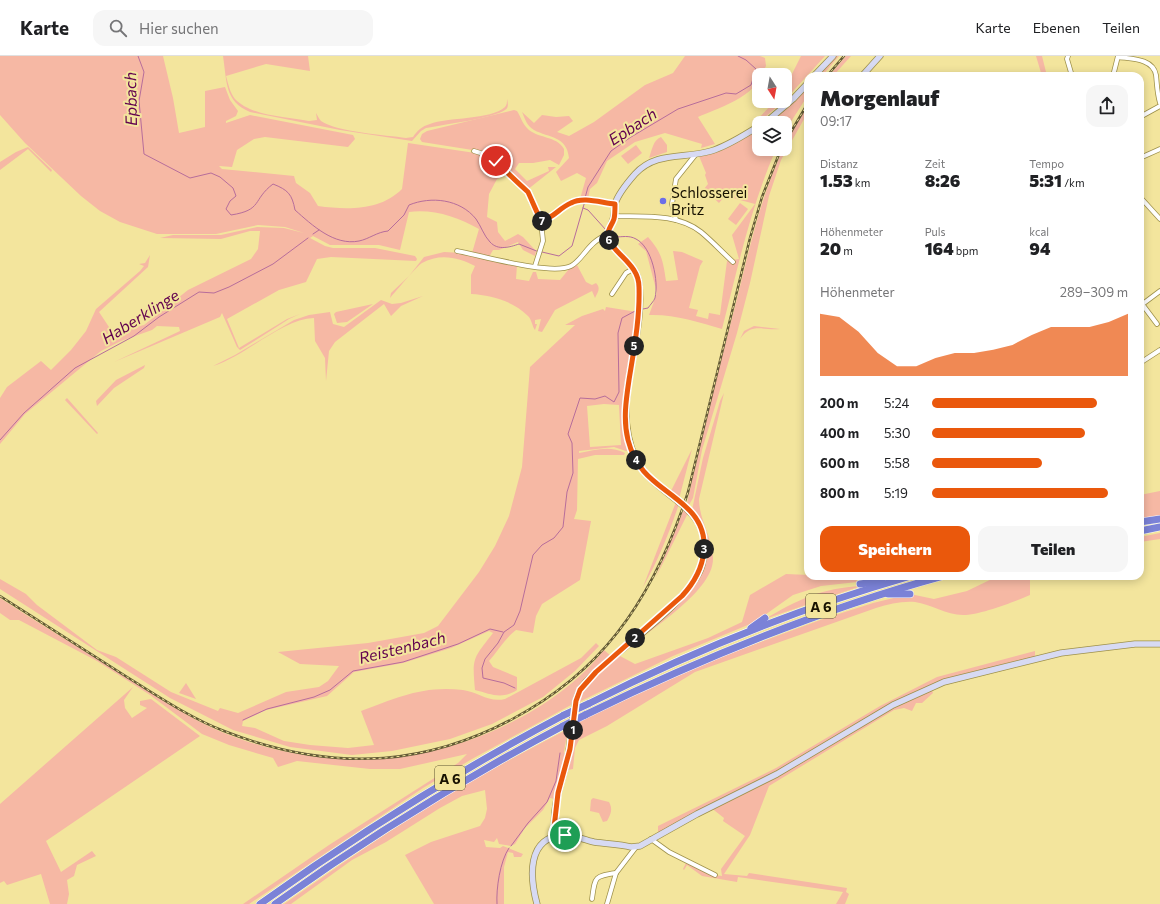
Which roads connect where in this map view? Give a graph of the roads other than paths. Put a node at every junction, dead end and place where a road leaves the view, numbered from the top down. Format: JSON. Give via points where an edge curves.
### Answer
{"nodes":[{"id":1,"x":833,"y":56,"type":"edge"},
{"id":2,"x":880,"y":56,"type":"edge"},
{"id":3,"x":1068,"y":56,"type":"edge"},
{"id":4,"x":1118,"y":56,"type":"edge"},
{"id":5,"x":818,"y":72,"type":"edge"},
{"id":6,"x":866,"y":72,"type":"edge"},
{"id":7,"x":1071,"y":72,"type":"edge"},
{"id":8,"x":1114,"y":72,"type":"edge"},
{"id":9,"x":804,"y":87,"type":"edge"},
{"id":10,"x":1160,"y":103,"type":"edge"},
{"id":11,"x":1160,"y":106,"type":"edge"},
{"id":12,"x":1144,"y":115,"type":"edge"},
{"id":13,"x":773,"y":116,"type":"edge"},
{"id":14,"x":752,"y":130,"type":"edge"},
{"id":15,"x":1160,"y":150,"type":"edge"},
{"id":16,"x":474,"y":151,"type":"dead end"},
{"id":17,"x":696,"y":154,"type":"junction"},
{"id":18,"x":1144,"y":156,"type":"edge"},
{"id":19,"x":1144,"y":201,"type":"edge"},
{"id":20,"x":615,"y":204,"type":"junction"},
{"id":21,"x":614,"y":216,"type":"junction"},
{"id":22,"x":1160,"y":219,"type":"edge"},
{"id":23,"x":676,"y":220,"type":"junction"},
{"id":24,"x":541,"y":221,"type":"junction"},
{"id":25,"x":608,"y":235,"type":"junction"},
{"id":26,"x":457,"y":252,"type":"dead end"},
{"id":27,"x":732,"y":262,"type":"dead end"},
{"id":28,"x":535,"y":266,"type":"junction"},
{"id":29,"x":633,"y":269,"type":"junction"},
{"id":30,"x":1160,"y":291,"type":"edge"},
{"id":31,"x":612,"y":294,"type":"dead end"},
{"id":32,"x":1144,"y":303,"type":"edge"},
{"id":33,"x":1144,"y":309,"type":"edge"},
{"id":34,"x":1157,"y":324,"type":"dead end"},
{"id":35,"x":1160,"y":350,"type":"edge"},
{"id":36,"x":1144,"y":360,"type":"edge"},
{"id":37,"x":1160,"y":519,"type":"edge"},
{"id":38,"x":1144,"y":521,"type":"edge"},
{"id":39,"x":1160,"y":527,"type":"edge"},
{"id":40,"x":1144,"y":530,"type":"edge"},
{"id":41,"x":896,"y":580,"type":"joint"},
{"id":42,"x":930,"y":580,"type":"edge"},
{"id":43,"x":860,"y":584,"type":"dead end"},
{"id":44,"x":883,"y":594,"type":"junction"},
{"id":45,"x":910,"y":594,"type":"dead end"},
{"id":46,"x":765,"y":618,"type":"dead end"},
{"id":47,"x":747,"y":633,"type":"junction"},
{"id":48,"x":1160,"y":644,"type":"edge"},
{"id":49,"x":556,"y":836,"type":"junction"},
{"id":50,"x":652,"y":839,"type":"junction"},
{"id":51,"x":636,"y":847,"type":"junction"},
{"id":52,"x":616,"y":874,"type":"junction"},
{"id":53,"x":715,"y":875,"type":"dead end"},
{"id":54,"x":592,"y":899,"type":"dead end"},
{"id":55,"x":260,"y":904,"type":"edge"},
{"id":56,"x":275,"y":904,"type":"edge"},
{"id":57,"x":537,"y":904,"type":"edge"},
{"id":58,"x":607,"y":904,"type":"edge"}],
"edges":[{"from":1,"to":5,"type":"street"},
{"from":2,"to":6,"type":"street"},
{"from":3,"to":7,"type":"street"},
{"from":4,"to":8,"type":"street"},
{"from":4,"to":10,"type":"street","via":[[1144,61],[1153,69],[1156,73]]},
{"from":9,"to":13,"type":"street"},
{"from":11,"to":12,"type":"street"},
{"from":14,"to":17,"type":"street","via":[[717,149]]},
{"from":15,"to":18,"type":"street"},
{"from":16,"to":24,"type":"street","via":[[490,156],[529,193]]},
{"from":17,"to":20,"type":"street","via":[[665,157],[650,163],[635,174]]},
{"from":17,"to":23,"type":"street","via":[[676,179],[672,204]]},
{"from":19,"to":22,"type":"street"},
{"from":20,"to":21,"type":"street"},
{"from":20,"to":24,"type":"street","via":[[580,200],[572,202],[552,217]]},
{"from":21,"to":23,"type":"street","via":[[649,216]]},
{"from":21,"to":25,"type":"street"},
{"from":23,"to":27,"type":"street","via":[[702,232]]},
{"from":24,"to":28,"type":"street","via":[[542,241]]},
{"from":25,"to":28,"type":"street","via":[[589,247],[571,266]]},
{"from":25,"to":29,"type":"street","via":[[612,244]]},
{"from":26,"to":28,"type":"street"},
{"from":29,"to":31,"type":"street","via":[[626,274]]},
{"from":29,"to":49,"type":"street","via":[[639,284],[639,305],[625,414],[628,440],[644,472],[656,485],[686,507],[697,520],[704,553],[701,568],[690,587],[596,672],[578,694],[570,749],[558,793],[554,828]]},
{"from":30,"to":32,"type":"street"},
{"from":33,"to":34,"type":"street"},
{"from":35,"to":36,"type":"street"},
{"from":37,"to":38,"type":"highway"},
{"from":39,"to":40,"type":"highway"},
{"from":41,"to":43,"type":"highway"},
{"from":41,"to":47,"type":"highway","number":"A 6"},
{"from":42,"to":44,"type":"highway","number":"A 6"},
{"from":44,"to":45,"type":"highway"},
{"from":44,"to":56,"type":"highway","number":"A 6","bridge":true,"via":[[754,640],[671,674],[563,726],[436,797]]},
{"from":46,"to":47,"type":"highway"},
{"from":47,"to":55,"type":"highway","number":"A 6","bridge":true,"via":[[656,671],[564,715],[465,769],[397,811]]},
{"from":48,"to":50,"type":"street","via":[[1135,644],[1061,653],[944,682],[906,698],[781,772]]},
{"from":49,"to":51,"type":"street","via":[[574,836],[590,841]]},
{"from":49,"to":57,"type":"street","via":[[543,843],[533,862],[532,882]]},
{"from":50,"to":51,"type":"street"},
{"from":50,"to":53,"type":"street","via":[[669,852]]},
{"from":51,"to":52,"type":"street"},
{"from":52,"to":54,"type":"street","via":[[598,876]]},
{"from":52,"to":58,"type":"street"}]}
